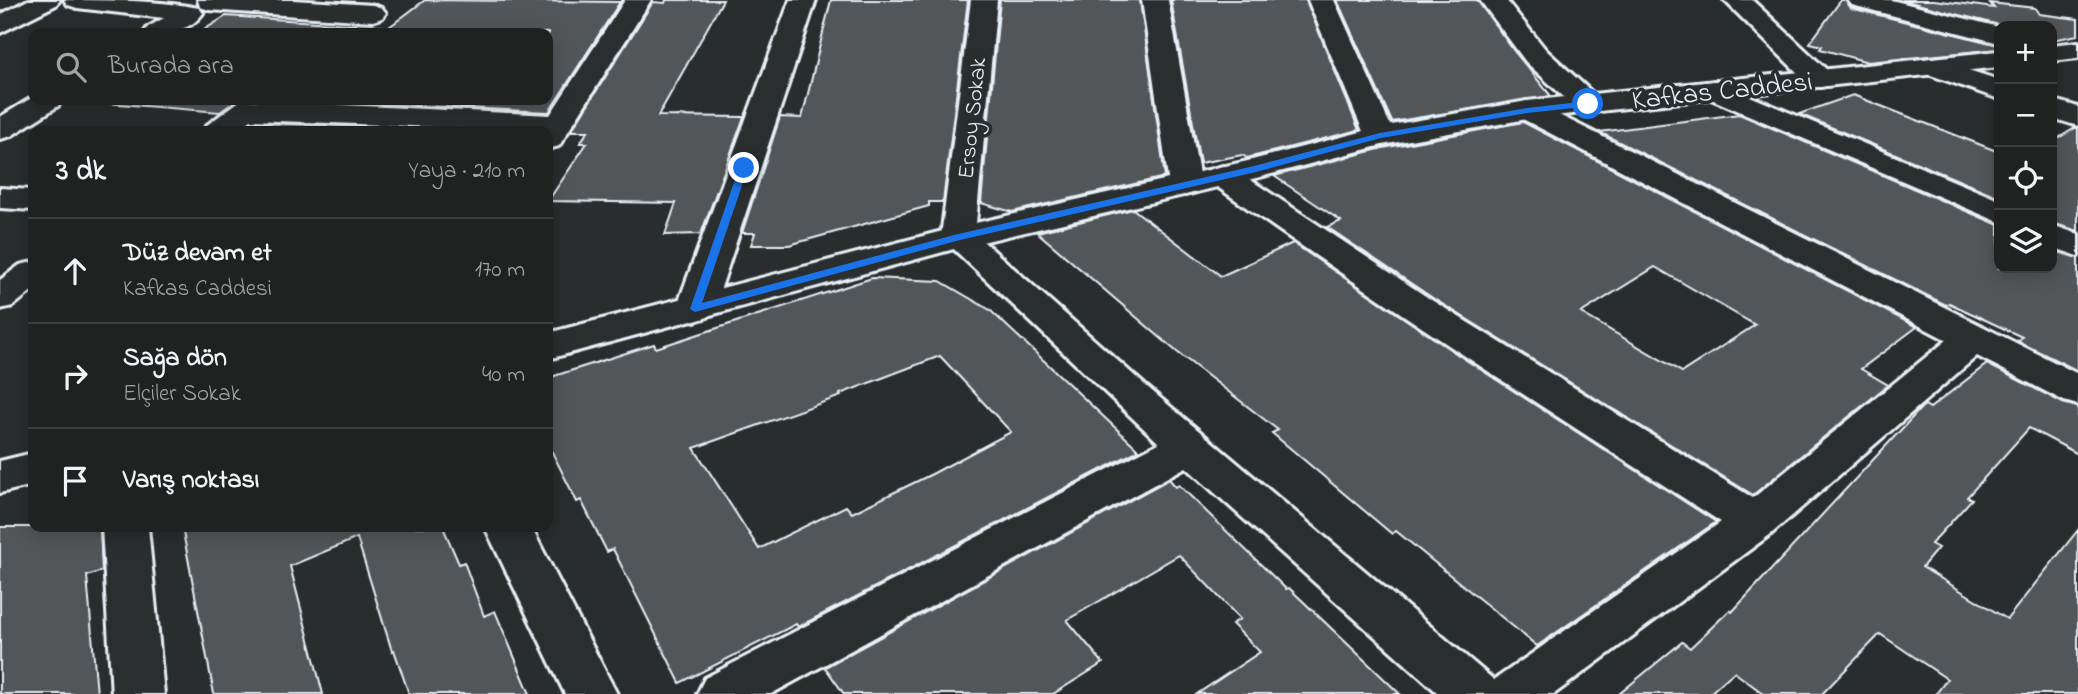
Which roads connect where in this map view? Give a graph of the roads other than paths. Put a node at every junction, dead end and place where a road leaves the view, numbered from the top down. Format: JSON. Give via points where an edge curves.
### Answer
{"nodes":[{"id":1,"x":47,"y":0,"type":"edge"},
{"id":2,"x":77,"y":0,"type":"edge"},
{"id":3,"x":638,"y":0,"type":"edge"},
{"id":4,"x":803,"y":0,"type":"edge"},
{"id":5,"x":984,"y":0,"type":"edge"},
{"id":6,"x":1155,"y":0,"type":"edge"},
{"id":7,"x":1321,"y":0,"type":"edge"},
{"id":8,"x":1493,"y":0,"type":"edge"},
{"id":9,"x":1737,"y":0,"type":"edge"},
{"id":10,"x":1867,"y":1,"type":"edge"},
{"id":11,"x":204,"y":5,"type":"edge"},
{"id":12,"x":383,"y":6,"type":"edge"},
{"id":13,"x":0,"y":25,"type":"edge"},
{"id":14,"x":165,"y":28,"type":"edge"},
{"id":15,"x":353,"y":28,"type":"edge"},
{"id":16,"x":1994,"y":34,"type":"edge"},
{"id":17,"x":1994,"y":60,"type":"edge"},
{"id":18,"x":1932,"y":66,"type":"junction"},
{"id":19,"x":1820,"y":79,"type":"junction"},
{"id":20,"x":1994,"y":88,"type":"edge"},
{"id":21,"x":1714,"y":90,"type":"junction"},
{"id":22,"x":1588,"y":104,"type":"junction"},
{"id":23,"x":40,"y":105,"type":"edge"},
{"id":24,"x":252,"y":105,"type":"edge"},
{"id":25,"x":1527,"y":110,"type":"junction"},
{"id":26,"x":2057,"y":110,"type":"edge"},
{"id":27,"x":2078,"y":117,"type":"edge"},
{"id":28,"x":225,"y":126,"type":"edge"},
{"id":29,"x":486,"y":126,"type":"edge"},
{"id":30,"x":0,"y":130,"type":"edge"},
{"id":31,"x":553,"y":132,"type":"edge"},
{"id":32,"x":1380,"y":136,"type":"junction"},
{"id":33,"x":1223,"y":176,"type":"junction"},
{"id":34,"x":1185,"y":185,"type":"junction"},
{"id":35,"x":0,"y":198,"type":"edge"},
{"id":36,"x":28,"y":200,"type":"edge"},
{"id":37,"x":1994,"y":210,"type":"edge"},
{"id":38,"x":958,"y":237,"type":"junction"},
{"id":39,"x":2057,"y":237,"type":"edge"},
{"id":40,"x":2078,"y":246,"type":"edge"},
{"id":41,"x":28,"y":277,"type":"edge"},
{"id":42,"x":0,"y":298,"type":"edge"},
{"id":43,"x":695,"y":309,"type":"junction"},
{"id":44,"x":1973,"y":339,"type":"junction"},
{"id":45,"x":553,"y":345,"type":"edge"},
{"id":46,"x":2078,"y":391,"type":"edge"},
{"id":47,"x":1189,"y":446,"type":"junction"},
{"id":48,"x":28,"y":470,"type":"edge"},
{"id":49,"x":0,"y":477,"type":"edge"},
{"id":50,"x":1755,"y":522,"type":"junction"},
{"id":51,"x":125,"y":532,"type":"edge"},
{"id":52,"x":510,"y":532,"type":"edge"},
{"id":53,"x":138,"y":694,"type":"edge"},
{"id":54,"x":591,"y":694,"type":"edge"},
{"id":55,"x":723,"y":694,"type":"edge"},
{"id":56,"x":1475,"y":694,"type":"edge"},
{"id":57,"x":1514,"y":694,"type":"edge"}],
"edges":[{"from":1,"to":13,"type":"street"},
{"from":2,"to":11,"type":"street"},
{"from":3,"to":31,"type":"street"},
{"from":4,"to":43,"type":"street"},
{"from":5,"to":38,"type":"street","name":"Ersoy Sokak"},
{"from":6,"to":34,"type":"street"},
{"from":7,"to":32,"type":"street"},
{"from":8,"to":22,"type":"street","via":[[1536,56]]},
{"from":9,"to":19,"type":"street"},
{"from":10,"to":16,"type":"street"},
{"from":11,"to":12,"type":"street"},
{"from":11,"to":14,"type":"street"},
{"from":12,"to":15,"type":"street"},
{"from":17,"to":18,"type":"street","name":"Kafkas Caddesi"},
{"from":18,"to":19,"type":"street","name":"Kafkas Caddesi"},
{"from":18,"to":20,"type":"street"},
{"from":19,"to":21,"type":"street","name":"Kafkas Caddesi"},
{"from":21,"to":22,"type":"street","name":"Kafkas Caddesi"},
{"from":21,"to":37,"type":"street"},
{"from":22,"to":25,"type":"street","name":"Kafkas Caddesi"},
{"from":23,"to":30,"type":"street"},
{"from":24,"to":28,"type":"street"},
{"from":24,"to":29,"type":"street"},
{"from":25,"to":32,"type":"street","name":"Kafkas Caddesi"},
{"from":25,"to":44,"type":"street"},
{"from":26,"to":27,"type":"street"},
{"from":32,"to":33,"type":"street","name":"Kafkas Caddesi"},
{"from":33,"to":34,"type":"street","name":"Kafkas Caddesi"},
{"from":33,"to":50,"type":"street","via":[[1303,233]]},
{"from":34,"to":38,"type":"street","name":"Kafkas Caddesi"},
{"from":35,"to":36,"type":"street"},
{"from":38,"to":43,"type":"street","name":"Kafkas Caddesi"},
{"from":38,"to":47,"type":"street"},
{"from":39,"to":40,"type":"street"},
{"from":41,"to":42,"type":"street"},
{"from":43,"to":45,"type":"street","name":"Kafkas Caddesi"},
{"from":44,"to":46,"type":"street"},
{"from":44,"to":50,"type":"street"},
{"from":47,"to":55,"type":"street"},
{"from":47,"to":56,"type":"street"},
{"from":48,"to":49,"type":"street"},
{"from":50,"to":57,"type":"street"},
{"from":51,"to":53,"type":"street"},
{"from":52,"to":54,"type":"street"}]}
